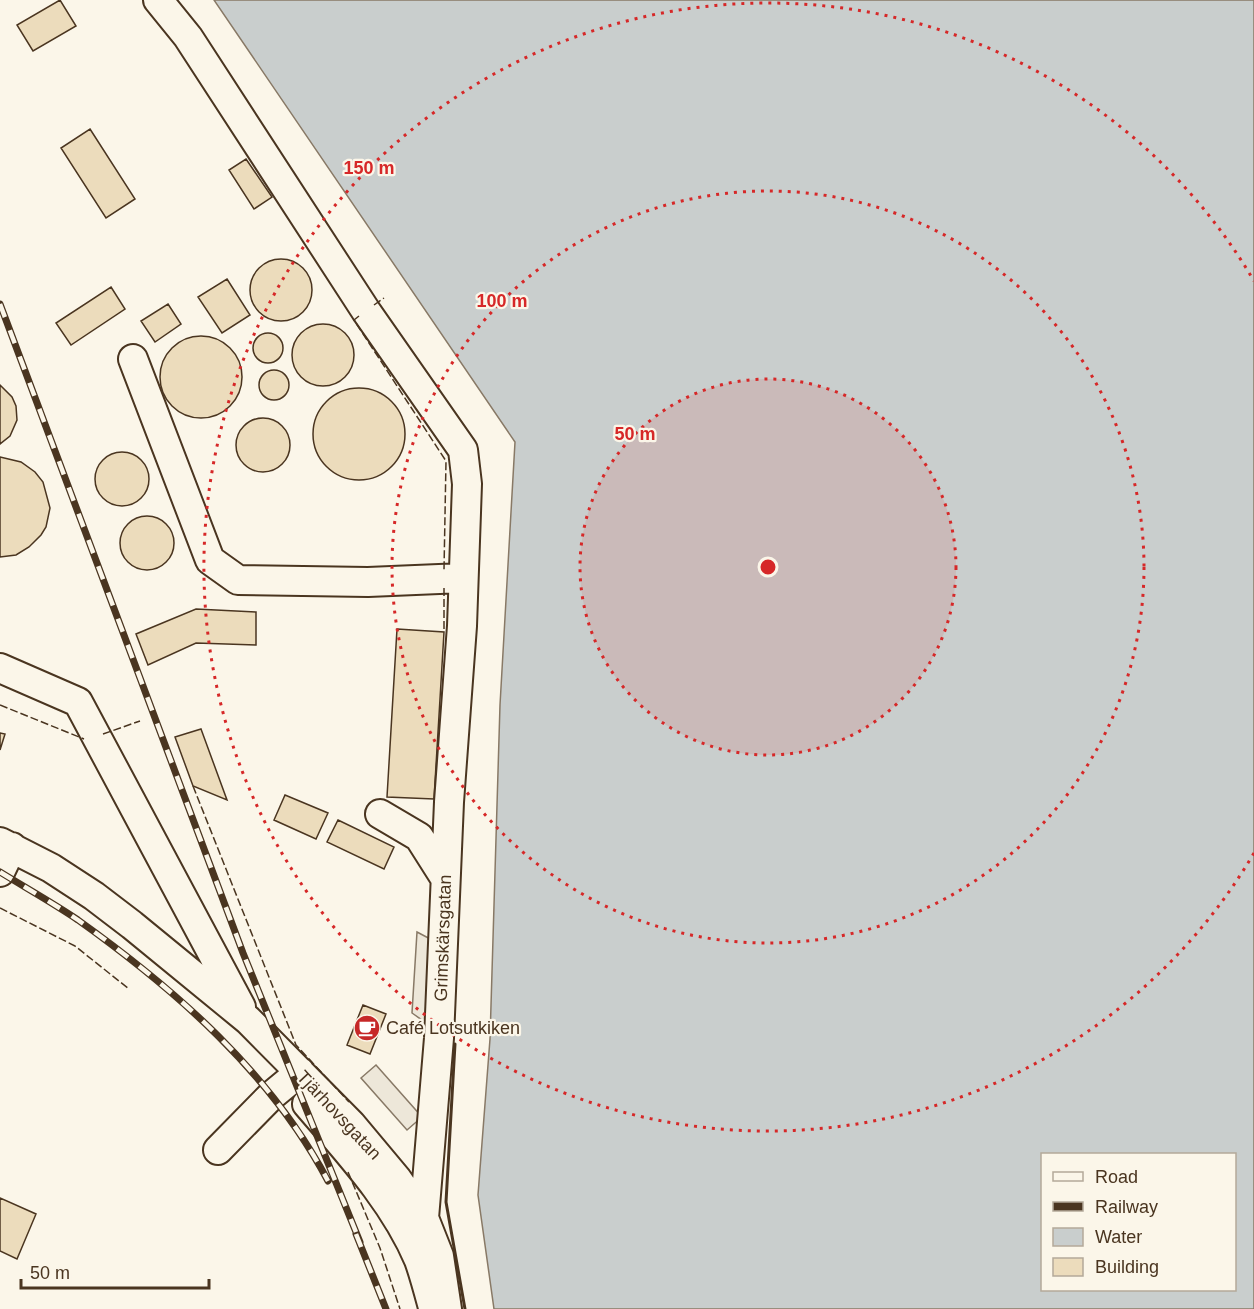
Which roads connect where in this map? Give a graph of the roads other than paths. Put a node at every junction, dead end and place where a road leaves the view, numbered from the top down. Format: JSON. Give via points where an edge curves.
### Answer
{"nodes":[{"id":1,"x":158,"y":0,"type":"edge"},
{"id":2,"x":133,"y":359,"type":"dead end"},
{"id":3,"x":463,"y":578,"type":"junction"},
{"id":4,"x":0,"y":668,"type":"edge"},
{"id":5,"x":380,"y":814,"type":"dead end"},
{"id":6,"x":4,"y":854,"type":"edge"},
{"id":7,"x":445,"y":878,"type":"junction"},
{"id":8,"x":173,"y":958,"type":"junction"},
{"id":9,"x":248,"y":1020,"type":"junction"},
{"id":10,"x":294,"y":1077,"type":"junction"},
{"id":11,"x":218,"y":1150,"type":"dead end"},
{"id":12,"x":424,"y":1218,"type":"junction"},
{"id":13,"x":432,"y":1308,"type":"edge"}],
"edges":[{"from":1,"to":3,"type":"street","name":"Grimskärsgatan","via":[[188,37],[366,311],[462,450],[467,484]]},
{"from":2,"to":3,"type":"street","via":[[210,560],[238,580],[368,582]]},
{"from":3,"to":7,"type":"street","name":"Grimskärsgatan"},
{"from":4,"to":9,"type":"street","via":[[78,702]]},
{"from":5,"to":7,"type":"street","via":[[419,837]]},
{"from":6,"to":8,"type":"street","name":"Tjärhovsgatan","via":[[51,868]]},
{"from":7,"to":12,"type":"street","name":"Grimskärsgatan","via":[[439,1038]]},
{"from":8,"to":9,"type":"street","name":"Tjärhovsgatan"},
{"from":8,"to":10,"type":"street","name":"Tjärhovsgatan","via":[[204,994]]},
{"from":9,"to":10,"type":"street","name":"Tjärhovsgatan"},
{"from":10,"to":11,"type":"street"},
{"from":10,"to":12,"type":"street","name":"Tjärhovsgatan","via":[[351,1124],[386,1164]]},
{"from":10,"to":13,"type":"street","name":"Tjärhovsgatan","via":[[390,1209],[418,1260]]},
{"from":12,"to":13,"type":"street","name":"Tjärhovsgatan","via":[[439,1256]]}]}
